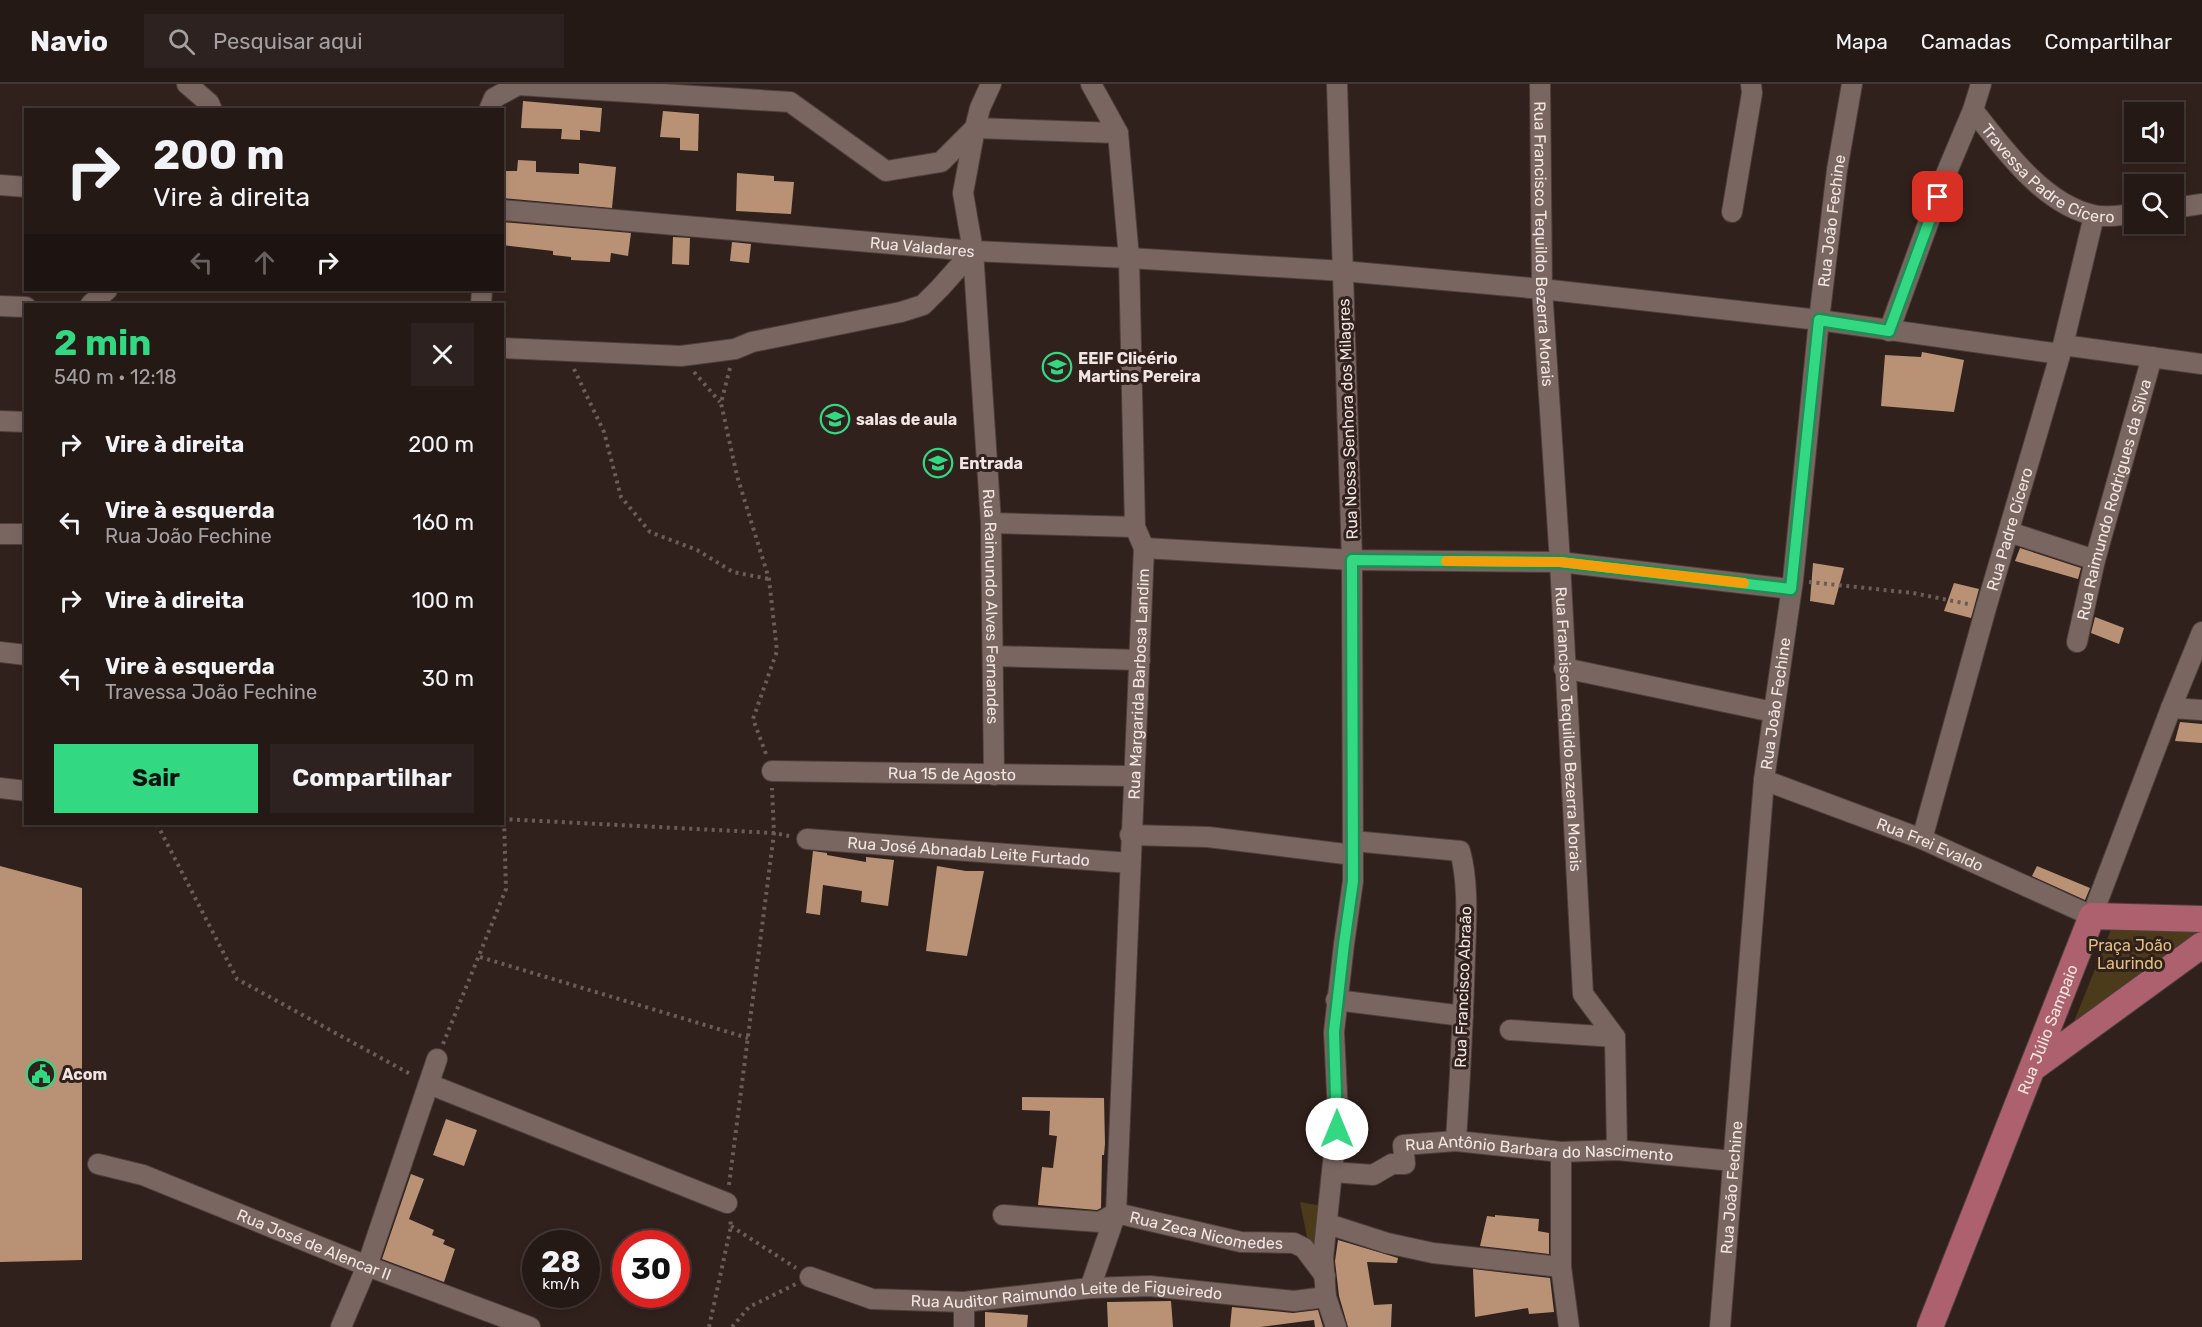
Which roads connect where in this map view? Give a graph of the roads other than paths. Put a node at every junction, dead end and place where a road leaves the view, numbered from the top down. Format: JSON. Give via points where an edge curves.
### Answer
{"nodes":[{"id":1,"x":187,"y":84,"type":"edge"},
{"id":2,"x":991,"y":84,"type":"edge"},
{"id":3,"x":1091,"y":84,"type":"edge"},
{"id":4,"x":1337,"y":84,"type":"edge"},
{"id":5,"x":1540,"y":84,"type":"edge"},
{"id":6,"x":1751,"y":84,"type":"edge"},
{"id":7,"x":1852,"y":84,"type":"edge"},
{"id":8,"x":1981,"y":84,"type":"edge"},
{"id":9,"x":211,"y":108,"type":"edge"},
{"id":10,"x":490,"y":108,"type":"edge"},
{"id":11,"x":1973,"y":110,"type":"junction"},
{"id":12,"x":975,"y":128,"type":"junction"},
{"id":13,"x":1118,"y":133,"type":"junction"},
{"id":14,"x":0,"y":185,"type":"edge"},
{"id":15,"x":24,"y":187,"type":"edge"},
{"id":16,"x":2202,"y":204,"type":"edge"},
{"id":17,"x":2184,"y":207,"type":"edge"},
{"id":18,"x":504,"y":210,"type":"edge"},
{"id":19,"x":1732,"y":212,"type":"dead end"},
{"id":20,"x":2124,"y":214,"type":"edge"},
{"id":21,"x":2094,"y":216,"type":"junction"},
{"id":22,"x":973,"y":251,"type":"junction"},
{"id":23,"x":1129,"y":258,"type":"junction"},
{"id":24,"x":1343,"y":271,"type":"junction"},
{"id":25,"x":1542,"y":289,"type":"junction"},
{"id":26,"x":106,"y":291,"type":"edge"},
{"id":27,"x":91,"y":303,"type":"edge"},
{"id":28,"x":0,"y":306,"type":"edge"},
{"id":29,"x":24,"y":307,"type":"edge"},
{"id":30,"x":1819,"y":320,"type":"junction"},
{"id":31,"x":1889,"y":331,"type":"junction"},
{"id":32,"x":504,"y":348,"type":"edge"},
{"id":33,"x":2061,"y":350,"type":"junction"},
{"id":34,"x":2152,"y":357,"type":"junction"},
{"id":35,"x":2202,"y":364,"type":"edge"},
{"id":36,"x":0,"y":421,"type":"edge"},
{"id":37,"x":24,"y":422,"type":"edge"},
{"id":38,"x":991,"y":523,"type":"junction"},
{"id":39,"x":1135,"y":527,"type":"junction"},
{"id":40,"x":2009,"y":532,"type":"junction"},
{"id":41,"x":0,"y":534,"type":"edge"},
{"id":42,"x":24,"y":534,"type":"edge"},
{"id":43,"x":1144,"y":548,"type":"junction"},
{"id":44,"x":1352,"y":560,"type":"junction"},
{"id":45,"x":2095,"y":560,"type":"junction"},
{"id":46,"x":1560,"y":562,"type":"junction"},
{"id":47,"x":1792,"y":585,"type":"junction"},
{"id":48,"x":2202,"y":632,"type":"edge"},
{"id":49,"x":2077,"y":642,"type":"dead end"},
{"id":50,"x":0,"y":652,"type":"edge"},
{"id":51,"x":24,"y":655,"type":"edge"},
{"id":52,"x":993,"y":656,"type":"junction"},
{"id":53,"x":1140,"y":660,"type":"junction"},
{"id":54,"x":1564,"y":668,"type":"junction"},
{"id":55,"x":2171,"y":708,"type":"junction"},
{"id":56,"x":2202,"y":710,"type":"edge"},
{"id":57,"x":1773,"y":712,"type":"junction"},
{"id":58,"x":772,"y":771,"type":"road end"},
{"id":59,"x":994,"y":774,"type":"junction"},
{"id":60,"x":1133,"y":776,"type":"junction"},
{"id":61,"x":1764,"y":780,"type":"junction"},
{"id":62,"x":0,"y":788,"type":"edge"},
{"id":63,"x":24,"y":791,"type":"edge"},
{"id":64,"x":1130,"y":835,"type":"junction"},
{"id":65,"x":807,"y":839,"type":"road end"},
{"id":66,"x":1922,"y":839,"type":"junction"},
{"id":67,"x":1353,"y":848,"type":"junction"},
{"id":68,"x":1130,"y":862,"type":"junction"},
{"id":69,"x":2092,"y":916,"type":"junction"},
{"id":70,"x":2202,"y":919,"type":"edge"},
{"id":71,"x":2202,"y":945,"type":"edge"},
{"id":72,"x":1336,"y":1000,"type":"junction"},
{"id":73,"x":1463,"y":1016,"type":"junction"},
{"id":74,"x":1510,"y":1030,"type":"dead end"},
{"id":75,"x":1615,"y":1037,"type":"junction"},
{"id":76,"x":437,"y":1059,"type":"road end"},
{"id":77,"x":2033,"y":1068,"type":"junction"},
{"id":78,"x":429,"y":1084,"type":"junction"},
{"id":79,"x":1456,"y":1141,"type":"junction"},
{"id":80,"x":1617,"y":1150,"type":"junction"},
{"id":81,"x":1561,"y":1152,"type":"junction"},
{"id":82,"x":1733,"y":1161,"type":"junction"},
{"id":83,"x":98,"y":1164,"type":"dead end"},
{"id":84,"x":1333,"y":1172,"type":"junction"},
{"id":85,"x":727,"y":1203,"type":"road end"},
{"id":86,"x":1116,"y":1213,"type":"junction"},
{"id":87,"x":1003,"y":1215,"type":"dead end"},
{"id":88,"x":1328,"y":1224,"type":"junction"},
{"id":89,"x":368,"y":1266,"type":"junction"},
{"id":90,"x":1561,"y":1267,"type":"junction"},
{"id":91,"x":1325,"y":1276,"type":"junction"},
{"id":92,"x":810,"y":1277,"type":"road end"},
{"id":93,"x":1090,"y":1288,"type":"junction"},
{"id":94,"x":1326,"y":1297,"type":"junction"},
{"id":95,"x":964,"y":1302,"type":"junction"},
{"id":96,"x":341,"y":1327,"type":"edge"},
{"id":97,"x":530,"y":1327,"type":"edge"},
{"id":98,"x":964,"y":1327,"type":"edge"},
{"id":99,"x":1336,"y":1327,"type":"edge"},
{"id":100,"x":1569,"y":1327,"type":"edge"},
{"id":101,"x":1720,"y":1327,"type":"edge"},
{"id":102,"x":1930,"y":1327,"type":"edge"}],
"edges":[{"from":1,"to":9,"type":"street"},
{"from":2,"to":12,"type":"street","name":"Rua Raimundo Alves Fernandes"},
{"from":3,"to":13,"type":"street","name":"Rua Margarida Barbosa Landim"},
{"from":4,"to":24,"type":"street","name":"Rua Nossa Senhora dos Milagres"},
{"from":5,"to":25,"type":"street","name":"Rua Francisco Tequildo Bezerra Morais"},
{"from":6,"to":19,"type":"street"},
{"from":7,"to":30,"type":"street","name":"Rua João Fechine"},
{"from":8,"to":11,"type":"street"},
{"from":10,"to":12,"type":"street","via":[[494,98],[518,85],[790,102],[886,171],[940,162]]},
{"from":11,"to":21,"type":"street","name":"Travessa Padre Cícero","via":[[2034,182],[2069,206]]},
{"from":11,"to":31,"type":"street"},
{"from":12,"to":13,"type":"street"},
{"from":12,"to":22,"type":"street","name":"Rua Raimundo Alves Fernandes","via":[[963,193]]},
{"from":13,"to":23,"type":"street","name":"Rua Margarida Barbosa Landim"},
{"from":14,"to":15,"type":"street"},
{"from":16,"to":17,"type":"street"},
{"from":18,"to":22,"type":"street","name":"Rua Valadares"},
{"from":20,"to":21,"type":"street","name":"Travessa Padre Cícero"},
{"from":21,"to":33,"type":"street","name":"Rua Padre Cícero"},
{"from":22,"to":23,"type":"street","name":"Rua Valadares"},
{"from":22,"to":32,"type":"street","via":[[923,304],[735,349],[681,357]]},
{"from":22,"to":38,"type":"street","name":"Rua Raimundo Alves Fernandes"},
{"from":23,"to":24,"type":"street","name":"Rua Valadares"},
{"from":23,"to":39,"type":"street","name":"Rua Margarida Barbosa Landim"},
{"from":24,"to":25,"type":"street","name":"Rua Valadares"},
{"from":24,"to":44,"type":"street","name":"Rua Nossa Senhora dos Milagres"},
{"from":25,"to":30,"type":"street","name":"Rua Valadares"},
{"from":25,"to":46,"type":"street","name":"Rua Francisco Tequildo Bezerra Morais"},
{"from":26,"to":27,"type":"street"},
{"from":28,"to":29,"type":"street"},
{"from":30,"to":31,"type":"street","name":"Rua Valadares"},
{"from":30,"to":47,"type":"street","name":"Rua João Fechine"},
{"from":31,"to":33,"type":"street","name":"Rua Valadares"},
{"from":33,"to":34,"type":"street","name":"Rua Valadares"},
{"from":33,"to":40,"type":"street","name":"Rua Padre Cícero"},
{"from":34,"to":35,"type":"street","name":"Rua Valadares"},
{"from":34,"to":45,"type":"street","name":"Rua Raimundo Rodrigues da Silva"},
{"from":36,"to":37,"type":"street"},
{"from":38,"to":39,"type":"street"},
{"from":38,"to":52,"type":"street","name":"Rua Raimundo Alves Fernandes"},
{"from":39,"to":43,"type":"street","name":"Rua Margarida Barbosa Landim"},
{"from":40,"to":45,"type":"street"},
{"from":40,"to":66,"type":"street","name":"Rua Padre Cícero"},
{"from":41,"to":42,"type":"street"},
{"from":43,"to":44,"type":"street"},
{"from":43,"to":53,"type":"street","name":"Rua Margarida Barbosa Landim"},
{"from":44,"to":46,"type":"street"},
{"from":44,"to":67,"type":"street","name":"Rua Nossa Senhora dos Milagres"},
{"from":45,"to":49,"type":"street","name":"Rua Raimundo Rodrigues da Silva"},
{"from":46,"to":47,"type":"street"},
{"from":46,"to":54,"type":"street","name":"Rua Francisco Tequildo Bezerra Morais"},
{"from":47,"to":57,"type":"street","name":"Rua João Fechine"},
{"from":48,"to":55,"type":"street","name":"Rua Júlio Sampaio"},
{"from":50,"to":51,"type":"street"},
{"from":52,"to":53,"type":"street"},
{"from":52,"to":59,"type":"street","name":"Rua Raimundo Alves Fernandes"},
{"from":53,"to":60,"type":"street","name":"Rua Margarida Barbosa Landim"},
{"from":54,"to":57,"type":"street"},
{"from":54,"to":75,"type":"street","name":"Rua Francisco Tequildo Bezerra Morais","via":[[1583,994]]},
{"from":55,"to":56,"type":"street"},
{"from":55,"to":69,"type":"street","name":"Rua Júlio Sampaio"},
{"from":57,"to":61,"type":"street","name":"Rua João Fechine"},
{"from":58,"to":59,"type":"street","name":"Rua 15 de Agosto"},
{"from":59,"to":60,"type":"street","name":"Rua 15 de Agosto"},
{"from":60,"to":64,"type":"street","name":"Rua Margarida Barbosa Landim"},
{"from":61,"to":66,"type":"street","name":"Rua Frei Evaldo"},
{"from":61,"to":82,"type":"street","name":"Rua João Fechine"},
{"from":62,"to":63,"type":"street"},
{"from":64,"to":67,"type":"street"},
{"from":64,"to":68,"type":"street","name":"Rua Margarida Barbosa Landim"},
{"from":65,"to":68,"type":"street","name":"Rua José Abnadab Leite Furtado"},
{"from":66,"to":69,"type":"street","name":"Rua Frei Evaldo"},
{"from":67,"to":72,"type":"street","name":"Rua Nossa Senhora dos Milagres","via":[[1353,881]]},
{"from":67,"to":73,"type":"street","name":"Rua Francisco Abraão","via":[[1460,850],[1466,912]]},
{"from":68,"to":86,"type":"street","name":"Rua Margarida Barbosa Landim"},
{"from":69,"to":70,"type":"main road"},
{"from":69,"to":77,"type":"main road","name":"Rua Júlio Sampaio"},
{"from":71,"to":77,"type":"main road"},
{"from":72,"to":73,"type":"street"},
{"from":72,"to":84,"type":"street","name":"Rua Nossa Senhora dos Milagres","via":[[1338,1114]]},
{"from":73,"to":79,"type":"street","name":"Rua Francisco Abraão"},
{"from":74,"to":75,"type":"street"},
{"from":75,"to":80,"type":"street"},
{"from":76,"to":78,"type":"street"},
{"from":77,"to":102,"type":"main road","name":"Rua Júlio Sampaio"},
{"from":78,"to":85,"type":"street"},
{"from":78,"to":89,"type":"street"},
{"from":79,"to":81,"type":"street","name":"Rua Antônio Barbara do Nascimento"},
{"from":79,"to":84,"type":"street","name":"Rua Antônio Barbara do Nascimento","via":[[1403,1145],[1405,1164],[1392,1164],[1373,1175]]},
{"from":80,"to":81,"type":"street","name":"Rua Antônio Barbara do Nascimento"},
{"from":80,"to":82,"type":"street","name":"Rua Antônio Barbara do Nascimento"},
{"from":81,"to":90,"type":"street"},
{"from":82,"to":101,"type":"street","name":"Rua João Fechine"},
{"from":83,"to":89,"type":"street","name":"Rua José de Alencar II","via":[[143,1175]]},
{"from":84,"to":88,"type":"street","name":"Rua Nossa Senhora dos Milagres"},
{"from":86,"to":87,"type":"street","name":"Rua Zeca Nicomedes","via":[[1100,1222]]},
{"from":86,"to":91,"type":"street","name":"Rua Zeca Nicomedes","via":[[1241,1242],[1294,1243],[1304,1248]]},
{"from":86,"to":93,"type":"street","name":"Rua Margarida Barbosa Landim"},
{"from":88,"to":90,"type":"street","via":[[1433,1253]]},
{"from":88,"to":91,"type":"street","name":"Rua Nossa Senhora dos Milagres","via":[[1323,1258]]},
{"from":89,"to":96,"type":"street"},
{"from":89,"to":97,"type":"street","name":"Rua José de Alencar II"},
{"from":90,"to":100,"type":"street"},
{"from":91,"to":94,"type":"street","name":"Rua Nossa Senhora dos Milagres"},
{"from":92,"to":95,"type":"street","name":"Rua Auditor Raimundo Leite de Figueiredo","via":[[872,1299]]},
{"from":93,"to":94,"type":"street","name":"Rua Auditor Raimundo Leite de Figueiredo","via":[[1150,1286],[1294,1301]]},
{"from":93,"to":95,"type":"street","name":"Rua Auditor Raimundo Leite de Figueiredo"},
{"from":94,"to":99,"type":"street","name":"Rua Nossa Senhora dos Milagres"},
{"from":95,"to":98,"type":"street"}]}
